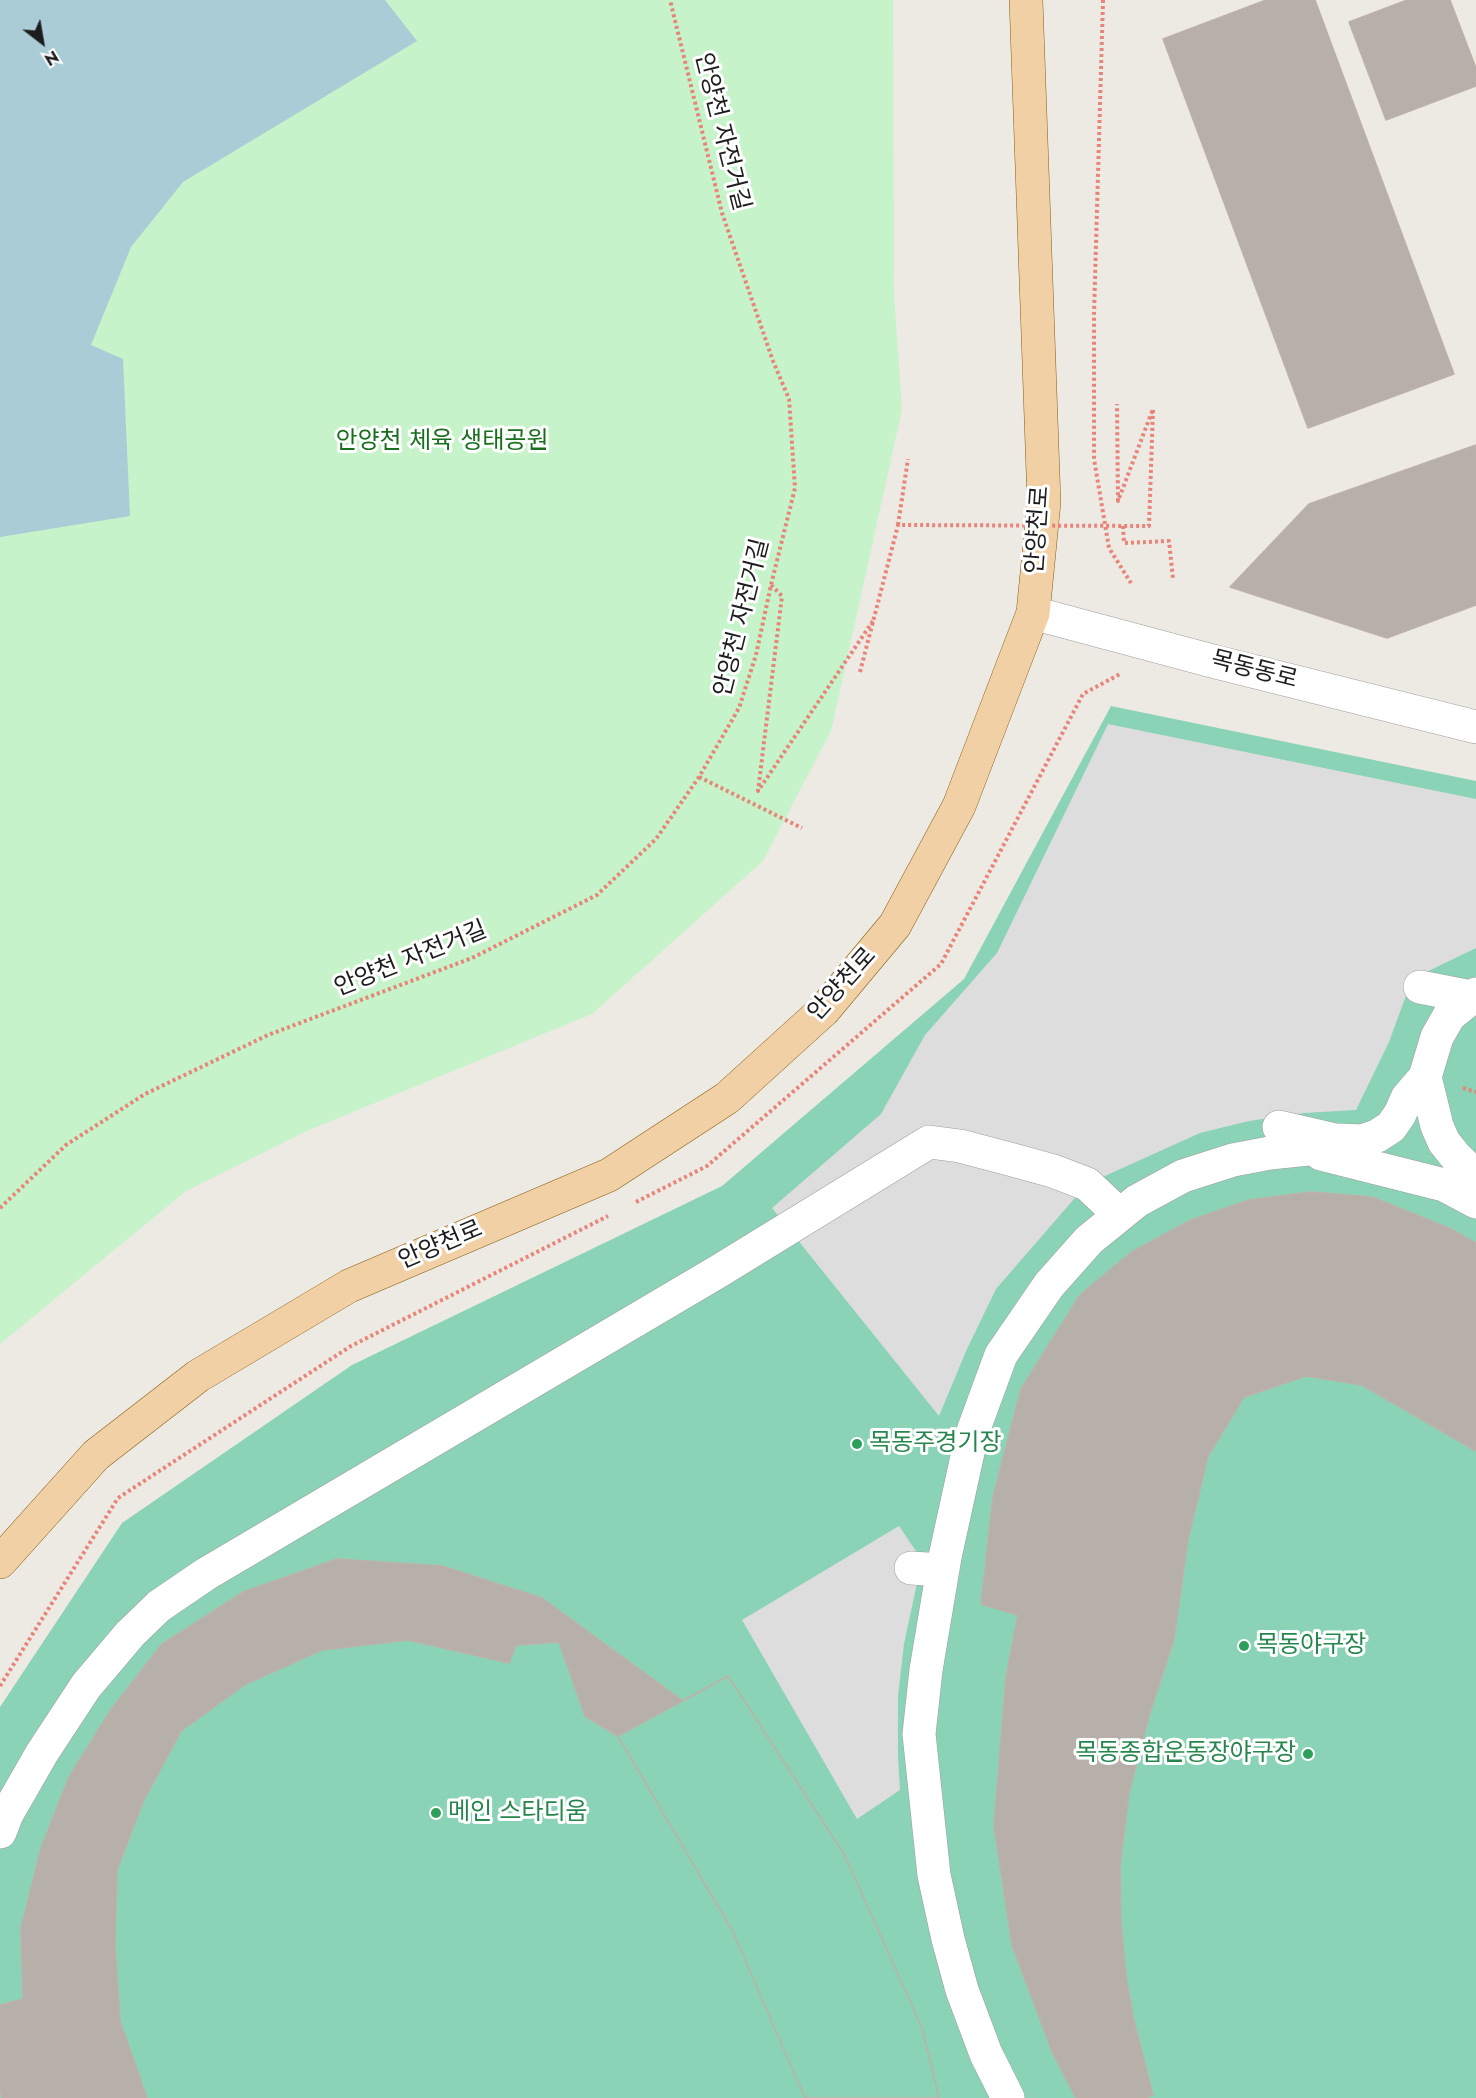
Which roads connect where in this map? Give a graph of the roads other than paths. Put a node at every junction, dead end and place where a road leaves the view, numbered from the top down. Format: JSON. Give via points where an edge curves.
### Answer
{"nodes":[{"id":1,"x":1026,"y":0,"type":"edge"},
{"id":2,"x":1033,"y":613,"type":"junction"},
{"id":3,"x":1476,"y":727,"type":"edge"},
{"id":4,"x":1420,"y":987,"type":"dead end"},
{"id":5,"x":1474,"y":996,"type":"edge"},
{"id":6,"x":1425,"y":1077,"type":"junction"},
{"id":7,"x":1279,"y":1126,"type":"dead end"},
{"id":8,"x":1323,"y":1145,"type":"junction"},
{"id":9,"x":1053,"y":1171,"type":"junction"},
{"id":10,"x":1476,"y":1176,"type":"edge"},
{"id":11,"x":1025,"y":1187,"type":"dead end"},
{"id":12,"x":1476,"y":1202,"type":"edge"},
{"id":13,"x":1120,"y":1215,"type":"junction"},
{"id":14,"x":1049,"y":1285,"type":"junction"},
{"id":15,"x":1015,"y":1294,"type":"dead end"},
{"id":16,"x":0,"y":1562,"type":"edge"},
{"id":17,"x":0,"y":1832,"type":"edge"},
{"id":18,"x":1008,"y":2098,"type":"edge"}],
"edges":[{"from":1,"to":2,"type":"main road","name":"안양천로","via":[[1044,502]]},
{"from":2,"to":3,"type":"street","name":"목동동로"},
{"from":2,"to":16,"type":"main road","name":"안양천로","via":[[959,806],[895,925],[824,1010],[727,1098],[609,1175],[349,1286],[198,1376],[96,1455]]},
{"from":4,"to":5,"type":"street"},
{"from":5,"to":6,"type":"street","via":[[1449,1016],[1437,1037]]},
{"from":6,"to":8,"type":"street","via":[[1391,1126],[1377,1136],[1362,1142]]},
{"from":6,"to":10,"type":"street","via":[[1444,1142]]},
{"from":7,"to":8,"type":"street"},
{"from":8,"to":12,"type":"street","via":[[1335,1158],[1444,1185]]},
{"from":8,"to":13,"type":"street","via":[[1233,1160],[1183,1176]]},
{"from":9,"to":11,"type":"street"},
{"from":9,"to":13,"type":"street","via":[[1087,1184]]},
{"from":9,"to":17,"type":"street","via":[[960,1146],[929,1142],[719,1271],[206,1574],[159,1606],[86,1686],[42,1753]]},
{"from":13,"to":14,"type":"street","via":[[1089,1240]]},
{"from":14,"to":15,"type":"street"},
{"from":14,"to":18,"type":"street","via":[[1001,1355],[972,1434],[927,1569],[914,1669],[934,1875],[962,1990]]}]}
